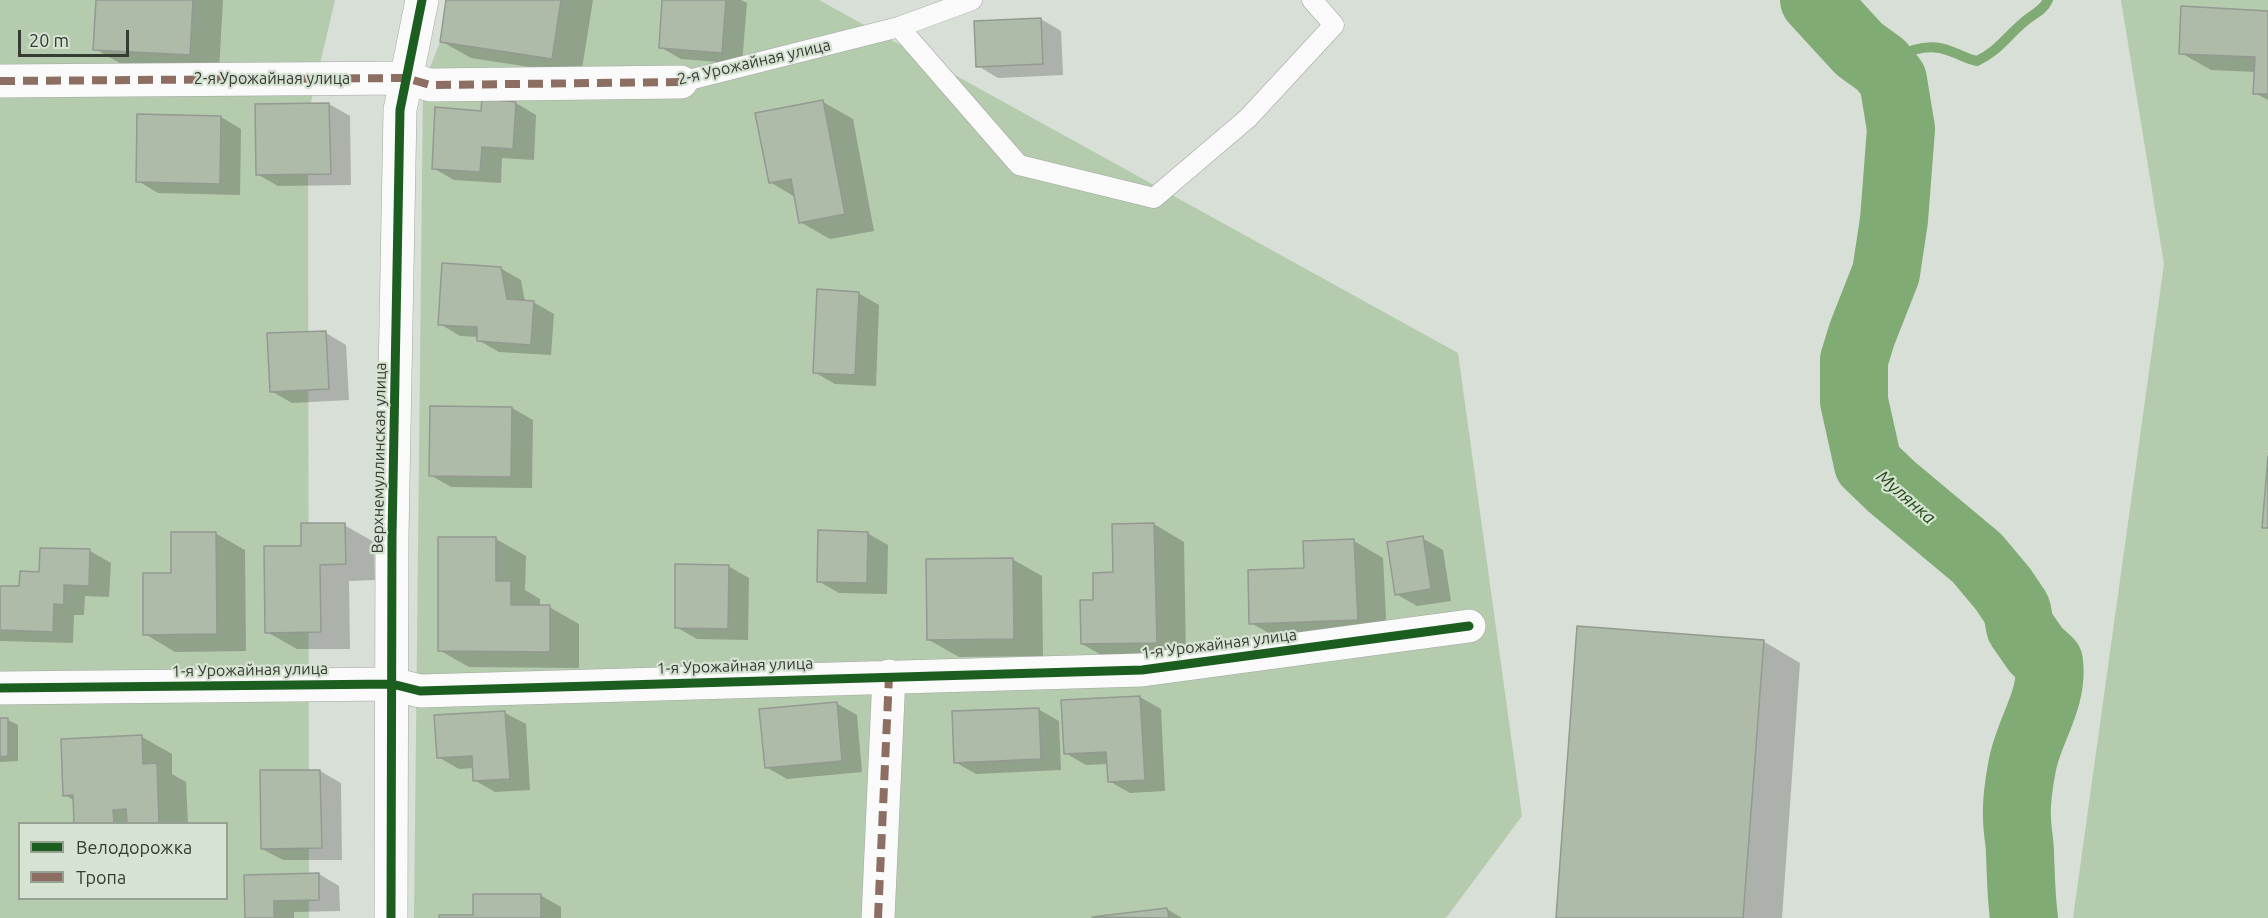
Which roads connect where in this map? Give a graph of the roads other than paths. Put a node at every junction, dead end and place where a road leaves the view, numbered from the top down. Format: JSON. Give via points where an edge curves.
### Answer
{"nodes":[{"id":1,"x":422,"y":0,"type":"edge"},
{"id":2,"x":972,"y":0,"type":"edge"},
{"id":3,"x":1312,"y":0,"type":"edge"},
{"id":4,"x":899,"y":27,"type":"junction"},
{"id":5,"x":406,"y":78,"type":"junction"},
{"id":6,"x":0,"y":81,"type":"edge"},
{"id":7,"x":681,"y":82,"type":"joint"},
{"id":8,"x":1469,"y":626,"type":"dead end"},
{"id":9,"x":889,"y":676,"type":"junction"},
{"id":10,"x":392,"y":684,"type":"junction"},
{"id":11,"x":0,"y":688,"type":"edge"},
{"id":12,"x":391,"y":918,"type":"edge"},
{"id":13,"x":878,"y":918,"type":"edge"}],
"edges":[{"from":1,"to":5,"type":"street","name":"Верхнемуллинская улица"},
{"from":2,"to":4,"type":"lane","name":"2-я Урожайная улица"},
{"from":3,"to":4,"type":"lane","via":[[1334,25],[1248,118],[1154,198],[1019,165]]},
{"from":4,"to":7,"type":"lane","name":"2-я Урожайная улица"},
{"from":5,"to":6,"type":"street","name":"2-я Урожайная улица"},
{"from":5,"to":7,"type":"street","name":"2-я Урожайная улица","via":[[430,86]]},
{"from":5,"to":10,"type":"street","name":"Верхнемуллинская улица","via":[[400,110]]},
{"from":8,"to":9,"type":"street","name":"1-я Урожайная улица","via":[[1142,669]]},
{"from":9,"to":10,"type":"street","name":"1-я Урожайная улица","via":[[420,691]]},
{"from":9,"to":13,"type":"street"},
{"from":10,"to":11,"type":"street","name":"1-я Урожайная улица"},
{"from":10,"to":12,"type":"street","name":"Верхнемуллинская улица"}]}
